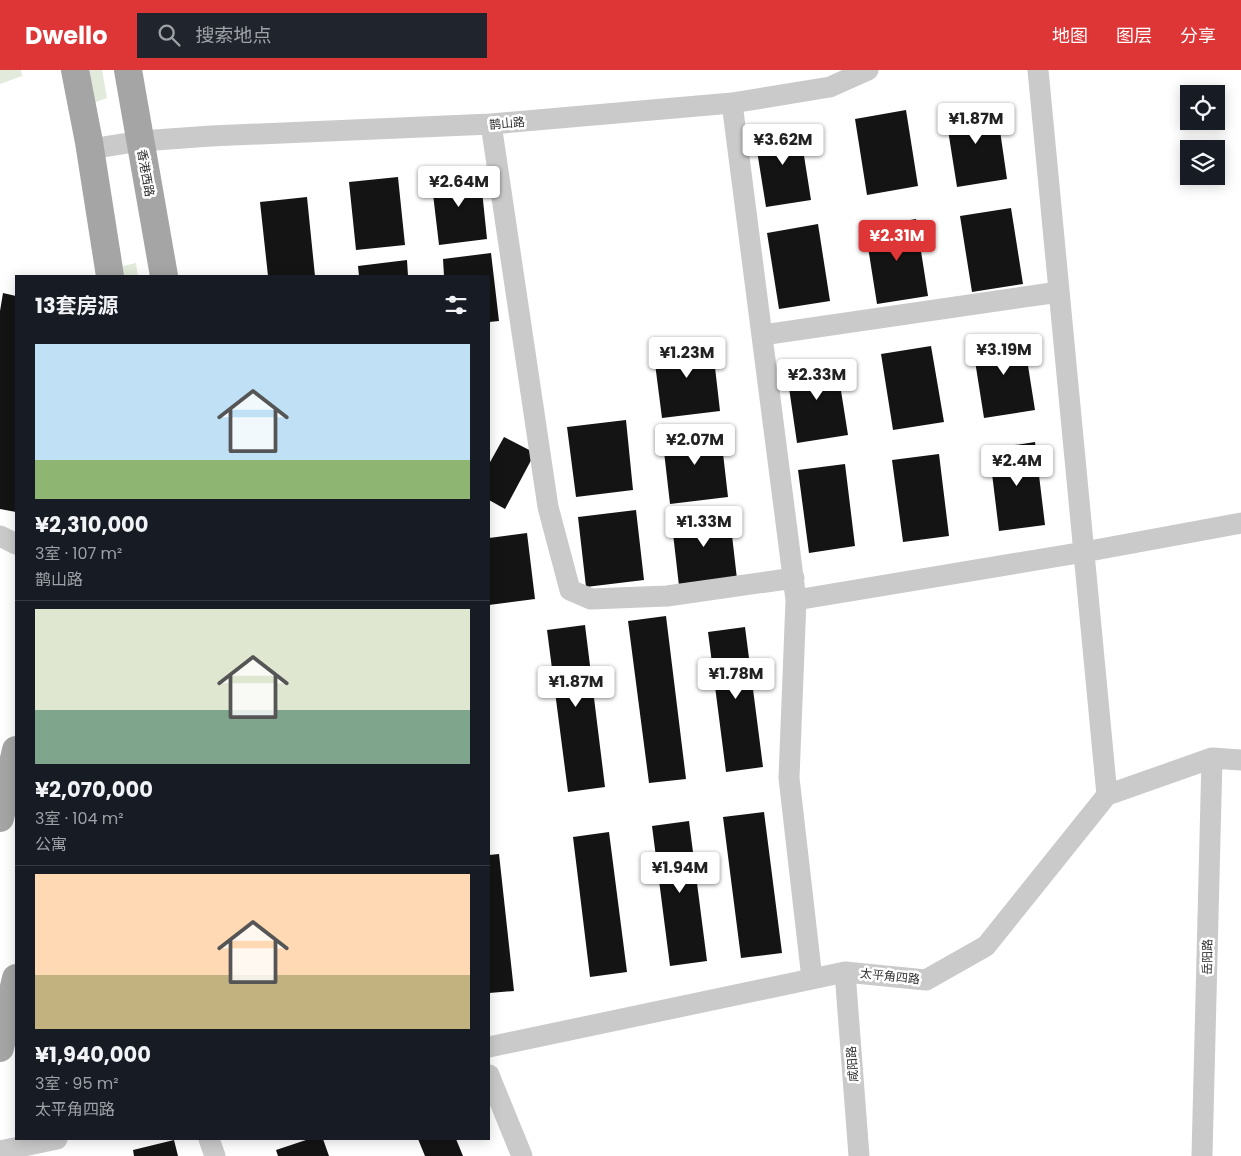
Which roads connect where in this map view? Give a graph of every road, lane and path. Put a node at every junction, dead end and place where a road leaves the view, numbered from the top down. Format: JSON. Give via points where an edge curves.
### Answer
{"nodes":[{"id":1,"x":76,"y":70,"type":"edge"},
{"id":2,"x":128,"y":70,"type":"edge"},
{"id":3,"x":868,"y":70,"type":"edge"},
{"id":4,"x":1038,"y":70,"type":"edge"},
{"id":5,"x":732,"y":103,"type":"junction"},
{"id":6,"x":491,"y":124,"type":"junction"},
{"id":7,"x":140,"y":141,"type":"junction"},
{"id":8,"x":90,"y":149,"type":"junction"},
{"id":9,"x":110,"y":275,"type":"edge"},
{"id":10,"x":164,"y":275,"type":"edge"},
{"id":11,"x":1059,"y":292,"type":"junction"},
{"id":12,"x":762,"y":335,"type":"junction"},
{"id":13,"x":1241,"y":522,"type":"edge"},
{"id":14,"x":0,"y":536,"type":"edge"},
{"id":15,"x":15,"y":544,"type":"edge"},
{"id":16,"x":1084,"y":552,"type":"junction"},
{"id":17,"x":794,"y":578,"type":"junction"},
{"id":18,"x":796,"y":600,"type":"junction"},
{"id":19,"x":15,"y":754,"type":"edge"},
{"id":20,"x":1212,"y":758,"type":"junction"},
{"id":21,"x":1241,"y":760,"type":"edge"},
{"id":22,"x":1107,"y":795,"type":"junction"},
{"id":23,"x":0,"y":818,"type":"edge"},
{"id":24,"x":844,"y":972,"type":"junction"},
{"id":25,"x":812,"y":979,"type":"junction"},
{"id":26,"x":15,"y":982,"type":"edge"},
{"id":27,"x":490,"y":1047,"type":"edge"},
{"id":28,"x":0,"y":1048,"type":"edge"},
{"id":29,"x":490,"y":1077,"type":"edge"},
{"id":30,"x":52,"y":1140,"type":"edge"},
{"id":31,"x":209,"y":1140,"type":"edge"},
{"id":32,"x":0,"y":1151,"type":"edge"},
{"id":33,"x":215,"y":1156,"type":"edge"},
{"id":34,"x":522,"y":1156,"type":"edge"},
{"id":35,"x":859,"y":1156,"type":"edge"},
{"id":36,"x":1202,"y":1156,"type":"edge"}],
"edges":[{"from":1,"to":8,"type":"main road"},
{"from":2,"to":7,"type":"main road","name":"香港西路"},
{"from":3,"to":5,"type":"street","name":"鹊山路","via":[[830,87]]},
{"from":4,"to":11,"type":"street"},
{"from":5,"to":6,"type":"street","name":"鹊山路"},
{"from":5,"to":12,"type":"street"},
{"from":6,"to":7,"type":"street","name":"鹊山路"},
{"from":6,"to":17,"type":"street","via":[[548,507],[570,590],[591,599],[667,596]]},
{"from":7,"to":8,"type":"street","name":"鹊山路"},
{"from":7,"to":10,"type":"main road","name":"香港西路"},
{"from":8,"to":9,"type":"main road"},
{"from":11,"to":12,"type":"street"},
{"from":11,"to":16,"type":"street"},
{"from":12,"to":17,"type":"street"},
{"from":13,"to":16,"type":"street"},
{"from":14,"to":15,"type":"street"},
{"from":16,"to":18,"type":"street"},
{"from":16,"to":22,"type":"street"},
{"from":17,"to":18,"type":"street"},
{"from":18,"to":25,"type":"street","via":[[789,778]]},
{"from":19,"to":23,"type":"main road"},
{"from":20,"to":21,"type":"street"},
{"from":20,"to":22,"type":"street"},
{"from":20,"to":36,"type":"street","name":"岳阳路"},
{"from":22,"to":24,"type":"street","name":"太平角四路","via":[[986,946],[926,980]]},
{"from":24,"to":25,"type":"street","name":"太平角四路"},
{"from":24,"to":35,"type":"street","name":"咸阳路"},
{"from":25,"to":27,"type":"street","name":"太平角四路"},
{"from":26,"to":28,"type":"main road"},
{"from":29,"to":34,"type":"street"},
{"from":30,"to":32,"type":"street"},
{"from":31,"to":33,"type":"street"}]}
